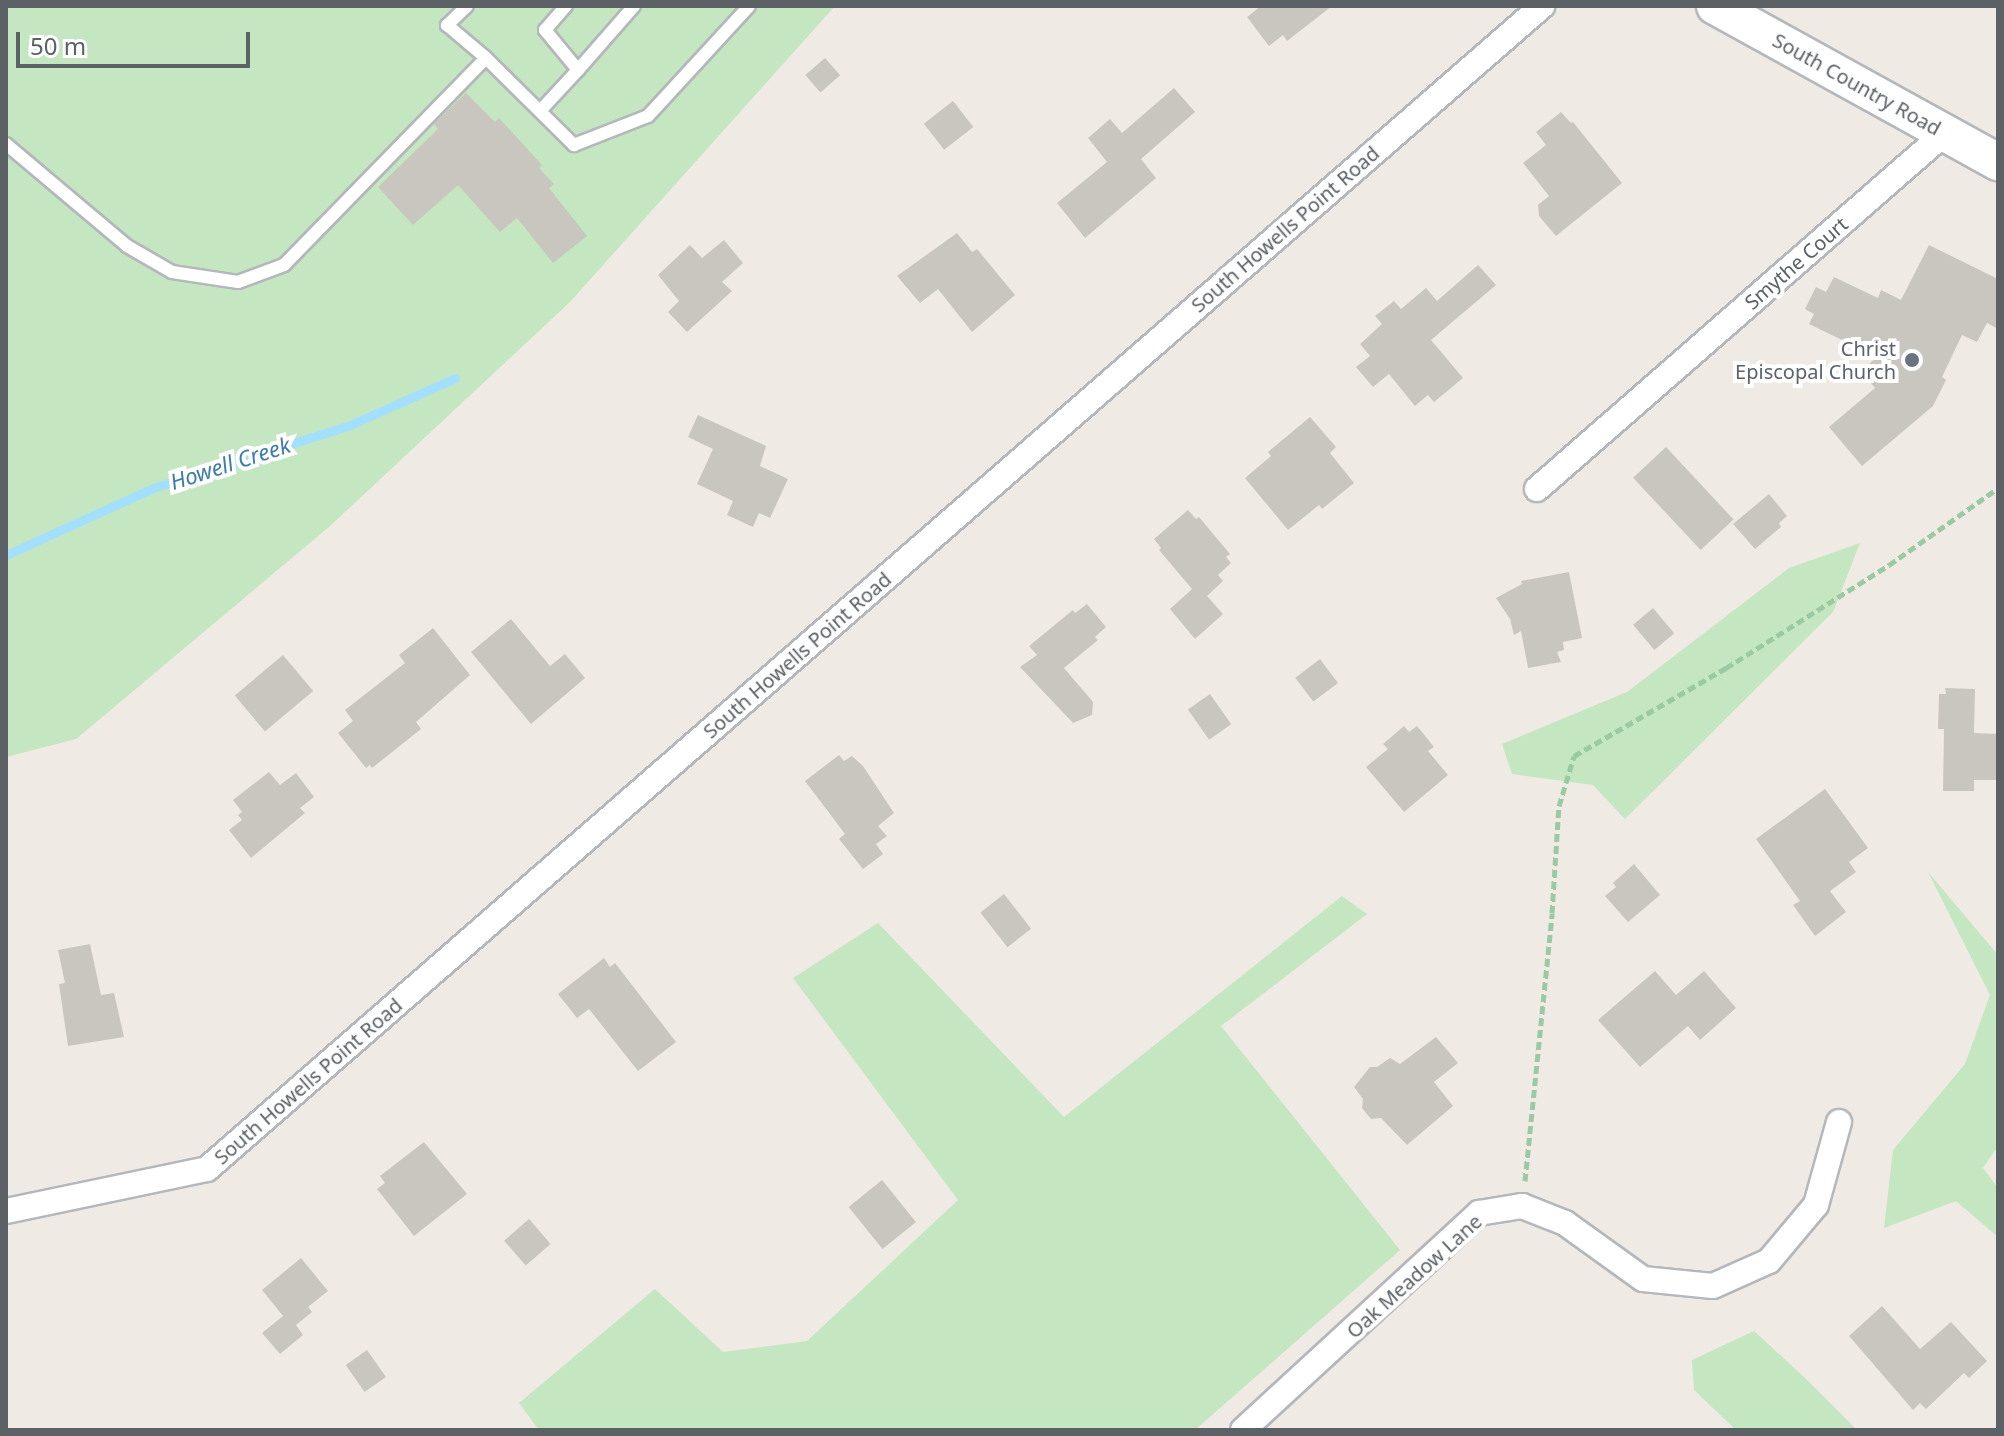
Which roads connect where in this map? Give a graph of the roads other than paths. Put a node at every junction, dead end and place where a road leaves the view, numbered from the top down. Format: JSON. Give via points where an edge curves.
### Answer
{"nodes":[{"id":1,"x":467,"y":6,"type":"edge"},
{"id":2,"x":566,"y":6,"type":"edge"},
{"id":3,"x":634,"y":6,"type":"edge"},
{"id":4,"x":749,"y":6,"type":"edge"},
{"id":5,"x":1542,"y":6,"type":"edge"},
{"id":6,"x":1715,"y":6,"type":"edge"},
{"id":7,"x":486,"y":58,"type":"junction"},
{"id":8,"x":578,"y":70,"type":"junction"},
{"id":9,"x":540,"y":111,"type":"junction"},
{"id":10,"x":1946,"y":132,"type":"junction"},
{"id":11,"x":6,"y":144,"type":"edge"},
{"id":12,"x":1998,"y":162,"type":"edge"},
{"id":13,"x":1537,"y":489,"type":"dead end"},
{"id":14,"x":1839,"y":1122,"type":"dead end"},
{"id":15,"x":6,"y":1211,"type":"edge"},
{"id":16,"x":1243,"y":1430,"type":"edge"}],
"edges":[{"from":1,"to":7,"type":"lane","via":[[447,25]]},
{"from":2,"to":8,"type":"lane","via":[[545,30]]},
{"from":3,"to":8,"type":"lane"},
{"from":4,"to":9,"type":"lane","via":[[648,116],[574,145]]},
{"from":5,"to":15,"type":"street","name":"South Howells Point Road","via":[[207,1169]]},
{"from":6,"to":10,"type":"main road","name":"South Country Road"},
{"from":7,"to":9,"type":"lane"},
{"from":7,"to":11,"type":"lane","via":[[284,265],[238,282],[172,272],[127,246]]},
{"from":8,"to":9,"type":"lane"},
{"from":10,"to":12,"type":"main road","name":"South Country Road"},
{"from":10,"to":13,"type":"street","name":"Smythe Court"},
{"from":14,"to":16,"type":"street","name":"Oak Meadow Lane","via":[[1816,1205],[1769,1261],[1713,1286],[1643,1279],[1565,1223],[1522,1206],[1479,1213]]}]}
